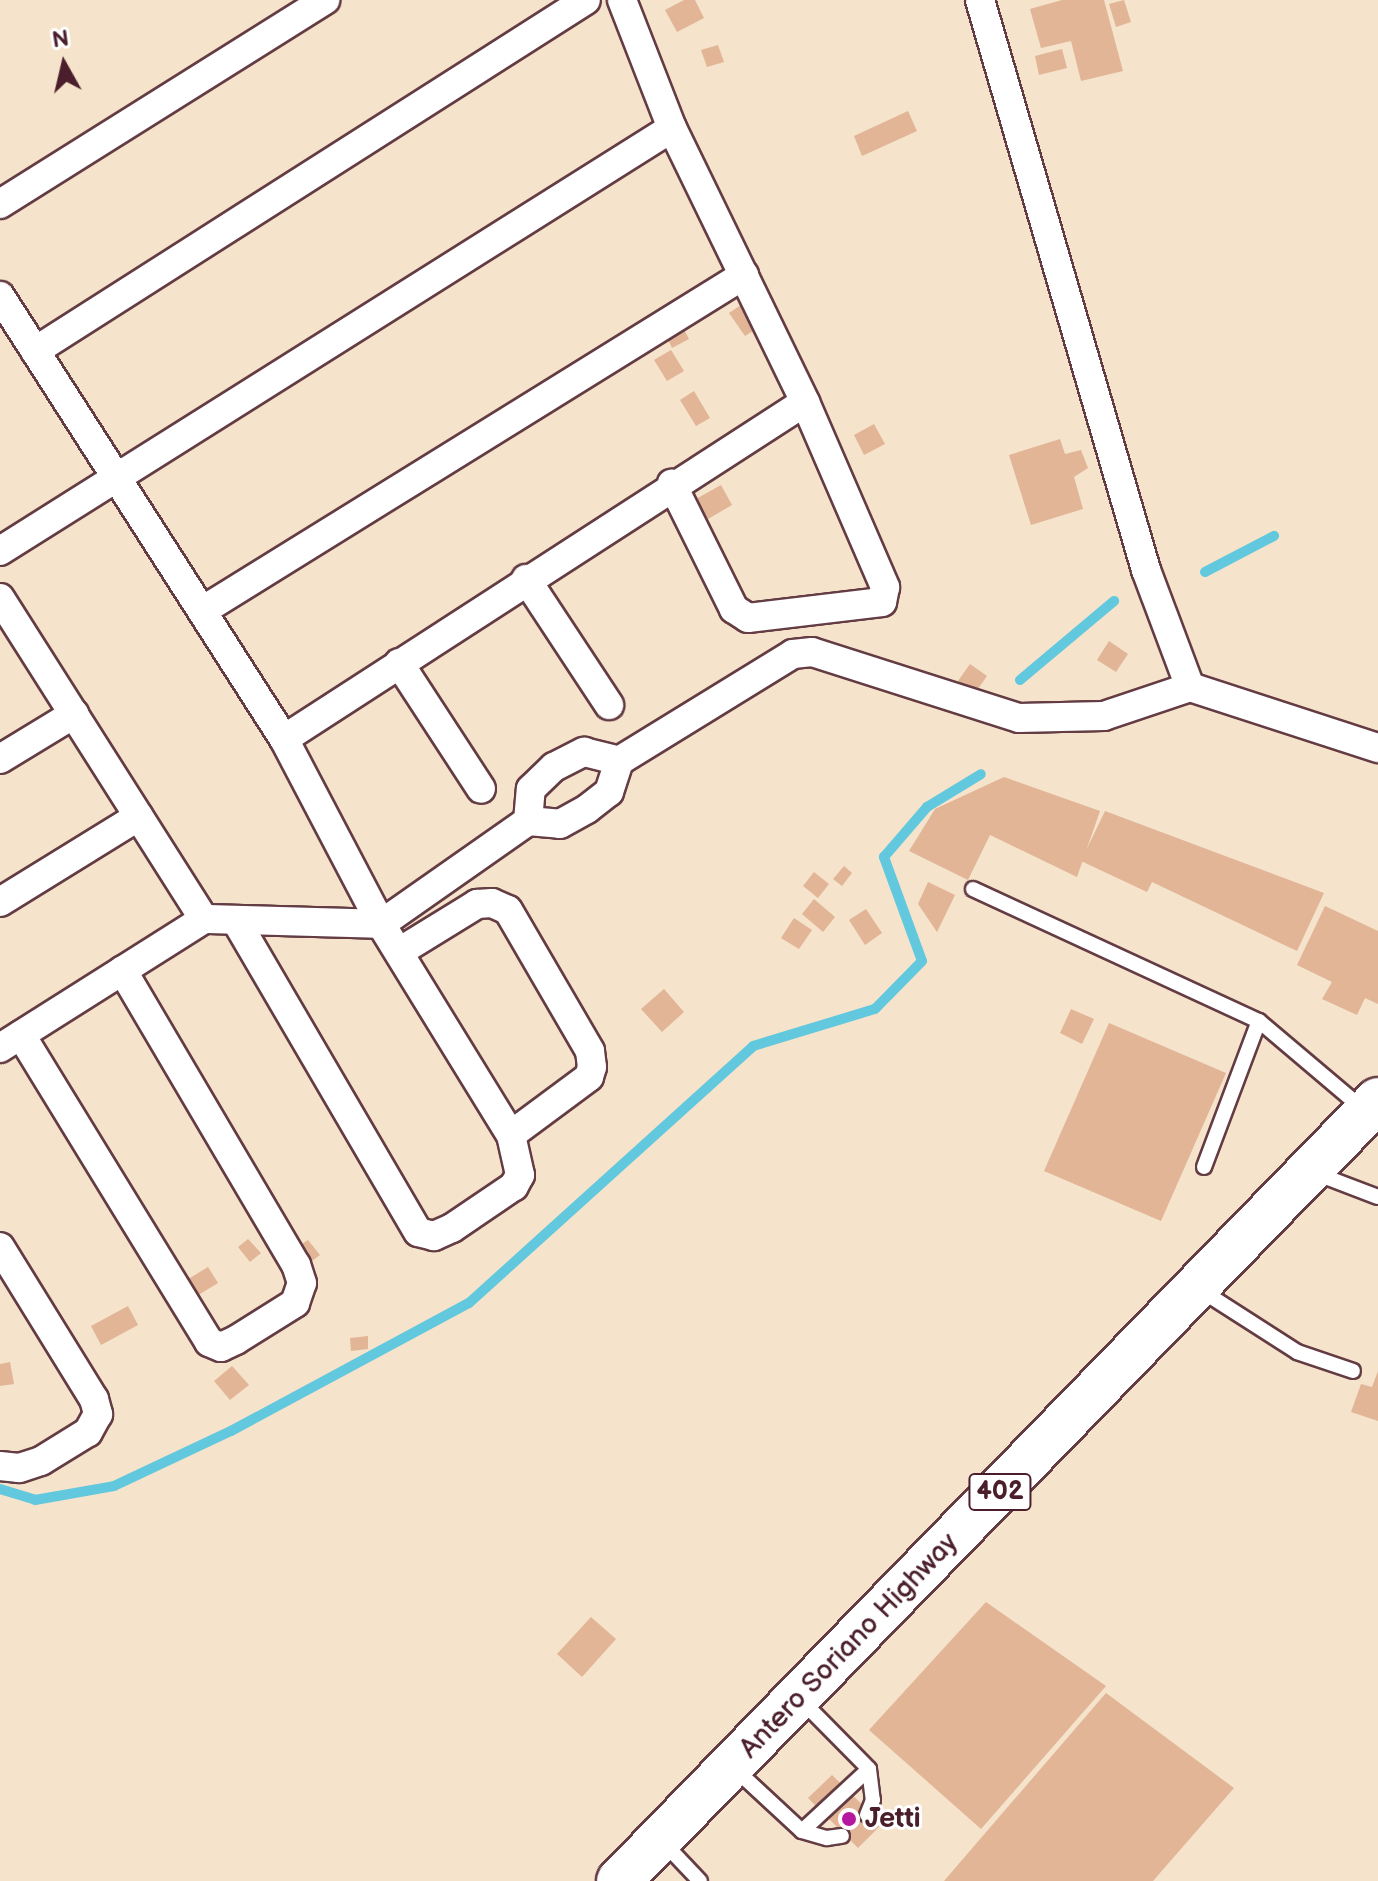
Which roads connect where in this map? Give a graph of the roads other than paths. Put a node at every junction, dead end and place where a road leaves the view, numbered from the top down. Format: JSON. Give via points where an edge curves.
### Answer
{"nodes":[{"id":1,"x":325,"y":0,"type":"edge"},
{"id":2,"x":586,"y":0,"type":"edge"},
{"id":3,"x":622,"y":0,"type":"edge"},
{"id":4,"x":980,"y":0,"type":"edge"},
{"id":5,"x":672,"y":128,"type":"junction"},
{"id":6,"x":0,"y":204,"type":"edge"},
{"id":7,"x":744,"y":275,"type":"junction"},
{"id":8,"x":0,"y":296,"type":"edge"},
{"id":9,"x":35,"y":351,"type":"junction"},
{"id":10,"x":805,"y":402,"type":"junction"},
{"id":11,"x":115,"y":476,"type":"junction"},
{"id":12,"x":672,"y":484,"type":"junction"},
{"id":13,"x":0,"y":551,"type":"edge"},
{"id":14,"x":526,"y":579,"type":"junction"},
{"id":15,"x":0,"y":598,"type":"edge"},
{"id":16,"x":202,"y":611,"type":"junction"},
{"id":17,"x":399,"y":663,"type":"junction"},
{"id":18,"x":1190,"y":687,"type":"junction"},
{"id":19,"x":609,"y":705,"type":"dead end"},
{"id":20,"x":74,"y":714,"type":"junction"},
{"id":21,"x":284,"y":739,"type":"junction"},
{"id":22,"x":1378,"y":748,"type":"edge"},
{"id":23,"x":0,"y":759,"type":"edge"},
{"id":24,"x":619,"y":761,"type":"junction"},
{"id":25,"x":481,"y":789,"type":"dead end"},
{"id":26,"x":139,"y":816,"type":"junction"},
{"id":27,"x":528,"y":821,"type":"junction"},
{"id":28,"x":973,"y":889,"type":"dead end"},
{"id":29,"x":0,"y":902,"type":"edge"},
{"id":30,"x":204,"y":919,"type":"junction"},
{"id":31,"x":236,"y":920,"type":"junction"},
{"id":32,"x":381,"y":924,"type":"junction"},
{"id":33,"x":399,"y":952,"type":"junction"},
{"id":34,"x":122,"y":970,"type":"junction"},
{"id":35,"x":1259,"y":1021,"type":"junction"},
{"id":36,"x":11,"y":1042,"type":"edge"},
{"id":37,"x":1372,"y":1106,"type":"edge"},
{"id":38,"x":511,"y":1135,"type":"junction"},
{"id":39,"x":1204,"y":1167,"type":"dead end"},
{"id":40,"x":1311,"y":1171,"type":"junction"},
{"id":41,"x":1378,"y":1197,"type":"edge"},
{"id":42,"x":0,"y":1247,"type":"edge"},
{"id":43,"x":1199,"y":1289,"type":"junction"},
{"id":44,"x":1353,"y":1371,"type":"dead end"},
{"id":45,"x":0,"y":1466,"type":"edge"},
{"id":46,"x":798,"y":1697,"type":"junction"},
{"id":47,"x":732,"y":1766,"type":"junction"},
{"id":48,"x":869,"y":1769,"type":"junction"},
{"id":49,"x":867,"y":1815,"type":"dead end"},
{"id":50,"x":802,"y":1831,"type":"junction"},
{"id":51,"x":842,"y":1836,"type":"dead end"},
{"id":52,"x":660,"y":1839,"type":"junction"},
{"id":53,"x":619,"y":1881,"type":"edge"},
{"id":54,"x":700,"y":1881,"type":"edge"}],
"edges":[{"from":1,"to":6,"type":"street"},
{"from":2,"to":9,"type":"street"},
{"from":3,"to":5,"type":"street"},
{"from":4,"to":18,"type":"street","via":[[1146,570]]},
{"from":5,"to":7,"type":"street"},
{"from":5,"to":11,"type":"street"},
{"from":7,"to":10,"type":"street"},
{"from":7,"to":16,"type":"street"},
{"from":8,"to":9,"type":"street"},
{"from":9,"to":11,"type":"street"},
{"from":10,"to":12,"type":"street"},
{"from":10,"to":12,"type":"street","via":[[885,587],[882,602],[748,618],[734,609]]},
{"from":11,"to":13,"type":"street"},
{"from":11,"to":16,"type":"street"},
{"from":12,"to":14,"type":"street"},
{"from":14,"to":17,"type":"street"},
{"from":14,"to":19,"type":"street"},
{"from":15,"to":20,"type":"street"},
{"from":16,"to":21,"type":"street"},
{"from":17,"to":21,"type":"street"},
{"from":17,"to":25,"type":"street"},
{"from":18,"to":22,"type":"street"},
{"from":18,"to":24,"type":"street","via":[[1104,716],[1019,718],[802,652]]},
{"from":20,"to":23,"type":"street"},
{"from":20,"to":26,"type":"street"},
{"from":21,"to":32,"type":"street"},
{"from":24,"to":27,"type":"street","via":[[609,792],[587,809],[560,824]]},
{"from":24,"to":27,"type":"street","via":[[584,752],[554,767],[531,789]]},
{"from":26,"to":29,"type":"street"},
{"from":26,"to":30,"type":"street"},
{"from":27,"to":32,"type":"street"},
{"from":28,"to":35,"type":"lane"},
{"from":30,"to":31,"type":"street"},
{"from":30,"to":34,"type":"street"},
{"from":31,"to":32,"type":"street"},
{"from":31,"to":38,"type":"street","via":[[418,1232],[434,1236],[452,1228],[514,1186],[520,1175]]},
{"from":32,"to":33,"type":"street"},
{"from":33,"to":38,"type":"street"},
{"from":33,"to":38,"type":"street","via":[[477,904],[508,910],[590,1051],[592,1067],[589,1077]]},
{"from":34,"to":36,"type":"street"},
{"from":34,"to":36,"type":"street","via":[[296,1265],[302,1283],[295,1303],[221,1347],[209,1342]]},
{"from":35,"to":37,"type":"lane"},
{"from":35,"to":39,"type":"lane"},
{"from":37,"to":40,"type":"main road","name":"Antero Soriano Highway","number":"402"},
{"from":40,"to":41,"type":"lane"},
{"from":40,"to":43,"type":"main road","name":"Antero Soriano Highway","number":"402"},
{"from":42,"to":45,"type":"street","via":[[94,1399],[98,1414],[88,1432],[41,1461],[19,1468]]},
{"from":43,"to":44,"type":"lane","via":[[1297,1352]]},
{"from":43,"to":46,"type":"main road","name":"Antero Soriano Highway","number":"402"},
{"from":46,"to":47,"type":"main road","name":"Antero Soriano Highway","number":"402"},
{"from":46,"to":48,"type":"lane"},
{"from":47,"to":50,"type":"lane"},
{"from":47,"to":52,"type":"main road","name":"Antero Soriano Highway","number":"402"},
{"from":48,"to":49,"type":"lane","via":[[873,1800]]},
{"from":48,"to":50,"type":"lane"},
{"from":50,"to":51,"type":"lane"},
{"from":52,"to":53,"type":"main road","name":"Antero Soriano Highway","number":"402"},
{"from":52,"to":54,"type":"lane"}]}
